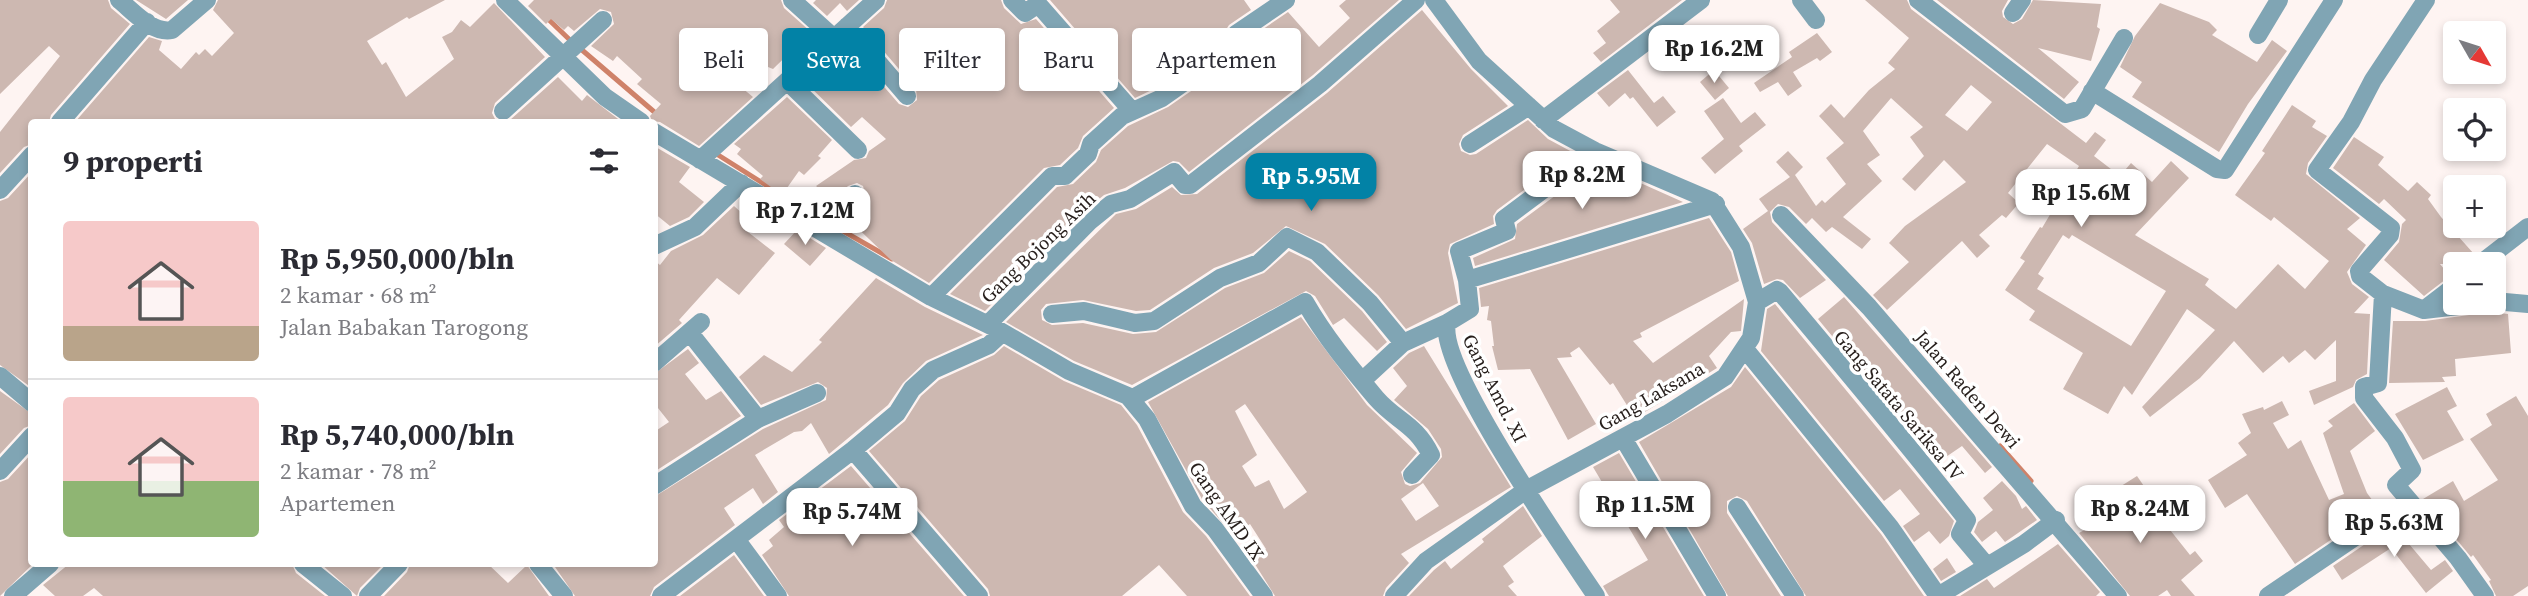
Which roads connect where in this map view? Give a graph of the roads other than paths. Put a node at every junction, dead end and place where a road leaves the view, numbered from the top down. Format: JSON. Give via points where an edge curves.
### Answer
{"nodes":[{"id":1,"x":119,"y":0,"type":"edge"},
{"id":2,"x":206,"y":0,"type":"edge"},
{"id":3,"x":505,"y":0,"type":"edge"},
{"id":4,"x":792,"y":0,"type":"edge"},
{"id":5,"x":876,"y":0,"type":"edge"},
{"id":6,"x":1012,"y":0,"type":"edge"},
{"id":7,"x":1286,"y":0,"type":"edge"},
{"id":8,"x":1416,"y":0,"type":"edge"},
{"id":9,"x":1434,"y":0,"type":"edge"},
{"id":10,"x":1700,"y":0,"type":"edge"},
{"id":11,"x":1801,"y":0,"type":"edge"},
{"id":12,"x":1918,"y":0,"type":"edge"},
{"id":13,"x":2278,"y":0,"type":"edge"},
{"id":14,"x":2334,"y":0,"type":"edge"},
{"id":15,"x":2426,"y":0,"type":"edge"},
{"id":16,"x":603,"y":20,"type":"dead end"},
{"id":17,"x":1816,"y":20,"type":"dead end"},
{"id":18,"x":147,"y":22,"type":"junction"},
{"id":19,"x":834,"y":28,"type":"edge"},
{"id":20,"x":844,"y":28,"type":"edge"},
{"id":21,"x":2258,"y":35,"type":"dead end"},
{"id":22,"x":2124,"y":38,"type":"dead end"},
{"id":23,"x":563,"y":58,"type":"junction"},
{"id":24,"x":885,"y":75,"type":"edge"},
{"id":25,"x":782,"y":85,"type":"edge"},
{"id":26,"x":796,"y":91,"type":"edge"},
{"id":27,"x":2092,"y":91,"type":"junction"},
{"id":28,"x":907,"y":96,"type":"dead end"},
{"id":29,"x":1529,"y":106,"type":"junction"},
{"id":30,"x":503,"y":111,"type":"dead end"},
{"id":31,"x":1132,"y":111,"type":"junction"},
{"id":32,"x":63,"y":119,"type":"edge"},
{"id":33,"x":637,"y":119,"type":"edge"},
{"id":34,"x":1543,"y":120,"type":"junction"},
{"id":35,"x":658,"y":134,"type":"edge"},
{"id":36,"x":1470,"y":144,"type":"dead end"},
{"id":37,"x":858,"y":150,"type":"dead end"},
{"id":38,"x":1595,"y":151,"type":"junction"},
{"id":39,"x":28,"y":159,"type":"edge"},
{"id":40,"x":700,"y":160,"type":"junction"},
{"id":41,"x":741,"y":183,"type":"junction"},
{"id":42,"x":0,"y":190,"type":"edge"},
{"id":43,"x":855,"y":194,"type":"dead end"},
{"id":44,"x":1716,"y":204,"type":"junction"},
{"id":45,"x":1780,"y":215,"type":"dead end"},
{"id":46,"x":2528,"y":227,"type":"edge"},
{"id":47,"x":819,"y":230,"type":"junction"},
{"id":48,"x":658,"y":244,"type":"edge"},
{"id":49,"x":2496,"y":252,"type":"edge"},
{"id":50,"x":1467,"y":280,"type":"junction"},
{"id":51,"x":2383,"y":294,"type":"junction"},
{"id":52,"x":2443,"y":295,"type":"edge"},
{"id":53,"x":931,"y":297,"type":"junction"},
{"id":54,"x":1757,"y":302,"type":"junction"},
{"id":55,"x":2506,"y":303,"type":"edge"},
{"id":56,"x":2528,"y":304,"type":"edge"},
{"id":57,"x":2443,"y":308,"type":"edge"},
{"id":58,"x":2424,"y":310,"type":"junction"},
{"id":59,"x":1052,"y":314,"type":"dead end"},
{"id":60,"x":1447,"y":323,"type":"junction"},
{"id":61,"x":995,"y":324,"type":"junction"},
{"id":62,"x":1403,"y":343,"type":"junction"},
{"id":63,"x":1745,"y":349,"type":"junction"},
{"id":64,"x":658,"y":360,"type":"edge"},
{"id":65,"x":0,"y":376,"type":"edge"},
{"id":66,"x":1363,"y":380,"type":"junction"},
{"id":67,"x":817,"y":393,"type":"dead end"},
{"id":68,"x":28,"y":400,"type":"edge"},
{"id":69,"x":1131,"y":400,"type":"junction"},
{"id":70,"x":758,"y":419,"type":"junction"},
{"id":71,"x":1623,"y":438,"type":"junction"},
{"id":72,"x":28,"y":440,"type":"edge"},
{"id":73,"x":853,"y":450,"type":"junction"},
{"id":74,"x":0,"y":471,"type":"edge"},
{"id":75,"x":1412,"y":475,"type":"dead end"},
{"id":76,"x":658,"y":483,"type":"edge"},
{"id":77,"x":1526,"y":489,"type":"junction"},
{"id":78,"x":2408,"y":501,"type":"junction"},
{"id":79,"x":1737,"y":507,"type":"dead end"},
{"id":80,"x":2056,"y":520,"type":"junction"},
{"id":81,"x":736,"y":539,"type":"junction"},
{"id":82,"x":1987,"y":566,"type":"junction"},
{"id":83,"x":47,"y":567,"type":"edge"},
{"id":84,"x":307,"y":567,"type":"edge"},
{"id":85,"x":397,"y":567,"type":"edge"},
{"id":86,"x":545,"y":567,"type":"edge"},
{"id":87,"x":974,"y":594,"type":"edge"},
{"id":88,"x":13,"y":596,"type":"edge"},
{"id":89,"x":343,"y":596,"type":"edge"},
{"id":90,"x":368,"y":596,"type":"edge"},
{"id":91,"x":564,"y":596,"type":"edge"},
{"id":92,"x":661,"y":596,"type":"edge"},
{"id":93,"x":778,"y":596,"type":"edge"},
{"id":94,"x":1264,"y":596,"type":"edge"},
{"id":95,"x":1394,"y":596,"type":"edge"},
{"id":96,"x":1595,"y":596,"type":"edge"},
{"id":97,"x":1717,"y":596,"type":"edge"},
{"id":98,"x":1795,"y":596,"type":"edge"},
{"id":99,"x":1938,"y":596,"type":"edge"},
{"id":100,"x":2118,"y":596,"type":"edge"},
{"id":101,"x":2268,"y":596,"type":"edge"},
{"id":102,"x":2485,"y":596,"type":"edge"}],
"edges":[{"from":1,"to":18,"type":"street"},
{"from":2,"to":18,"type":"street","via":[[172,30]]},
{"from":3,"to":23,"type":"street"},
{"from":4,"to":19,"type":"street"},
{"from":5,"to":20,"type":"street"},
{"from":6,"to":31,"type":"street","via":[[1025,13],[1038,4]]},
{"from":7,"to":31,"type":"street","via":[[1236,34],[1223,55],[1162,98]]},
{"from":8,"to":61,"type":"street","name":"Gang Bojong Asih","via":[[1320,84],[1190,185],[1174,172],[1130,199],[1111,204]]},
{"from":9,"to":29,"type":"street","via":[[1479,61]]},
{"from":10,"to":34,"type":"street"},
{"from":11,"to":17,"type":"street"},
{"from":12,"to":27,"type":"street","via":[[2059,111],[2076,113]]},
{"from":13,"to":21,"type":"street"},
{"from":14,"to":27,"type":"street","via":[[2225,170]]},
{"from":15,"to":51,"type":"street","via":[[2317,170],[2391,228],[2359,271]]},
{"from":16,"to":23,"type":"street"},
{"from":18,"to":32,"type":"street"},
{"from":22,"to":27,"type":"street"},
{"from":23,"to":30,"type":"street"},
{"from":23,"to":33,"type":"street"},
{"from":24,"to":28,"type":"street"},
{"from":25,"to":40,"type":"street"},
{"from":26,"to":37,"type":"street"},
{"from":29,"to":34,"type":"street"},
{"from":29,"to":36,"type":"street"},
{"from":31,"to":53,"type":"street","via":[[1091,144],[1088,154],[1065,176],[1052,176]]},
{"from":34,"to":38,"type":"street"},
{"from":35,"to":40,"type":"street","name":"Gang AMD IX"},
{"from":38,"to":44,"type":"street"},
{"from":38,"to":50,"type":"street","via":[[1504,219],[1507,231],[1459,251]]},
{"from":39,"to":42,"type":"street"},
{"from":40,"to":41,"type":"street","name":"Gang AMD IX"},
{"from":41,"to":47,"type":"street","name":"Gang AMD IX"},
{"from":41,"to":48,"type":"street","via":[[695,227]]},
{"from":43,"to":47,"type":"street"},
{"from":44,"to":50,"type":"street"},
{"from":44,"to":54,"type":"street","name":"Gang Laksana","via":[[1741,247]]},
{"from":45,"to":80,"type":"street","name":"Jalan Raden Dewi","via":[[1869,307]]},
{"from":46,"to":49,"type":"street"},
{"from":47,"to":53,"type":"street","name":"Gang AMD IX"},
{"from":50,"to":60,"type":"street","name":"Gang Amd. XI","via":[[1469,309]]},
{"from":51,"to":58,"type":"street"},
{"from":51,"to":78,"type":"street","via":[[2378,383],[2364,387],[2364,398],[2395,438],[2412,470],[2396,485]]},
{"from":52,"to":58,"type":"street"},
{"from":53,"to":61,"type":"street","name":"Gang AMD IX"},
{"from":54,"to":63,"type":"street","name":"Gang Laksana"},
{"from":54,"to":82,"type":"street","name":"Gang Satata Sariksa IV","via":[[1780,292],[1893,424],[1967,520],[1960,534]]},
{"from":55,"to":56,"type":"street"},
{"from":57,"to":58,"type":"street"},
{"from":59,"to":62,"type":"street","via":[[1084,311],[1135,323],[1154,321],[1220,278],[1259,263],[1287,237],[1317,252]]},
{"from":60,"to":62,"type":"street"},
{"from":60,"to":77,"type":"street","name":"Gang Amd. XI","via":[[1451,355],[1483,422]]},
{"from":61,"to":69,"type":"street","name":"Gang AMD IX","via":[[1069,371]]},
{"from":61,"to":73,"type":"street","via":[[989,345],[933,370],[912,389],[897,413]]},
{"from":62,"to":66,"type":"street"},
{"from":63,"to":71,"type":"street","name":"Gang Laksana","via":[[1725,377]]},
{"from":63,"to":99,"type":"street","via":[[1890,527]]},
{"from":64,"to":70,"type":"street","via":[[695,328]]},
{"from":65,"to":68,"type":"street"},
{"from":66,"to":69,"type":"street","via":[[1321,330],[1305,302]]},
{"from":66,"to":75,"type":"street","via":[[1377,399],[1421,436],[1431,455]]},
{"from":67,"to":70,"type":"street"},
{"from":69,"to":94,"type":"street","name":"Gang AMD IX","via":[[1147,419],[1194,506]]},
{"from":70,"to":76,"type":"street"},
{"from":71,"to":77,"type":"street","name":"Gang Laksana"},
{"from":71,"to":97,"type":"street"},
{"from":72,"to":74,"type":"street"},
{"from":73,"to":81,"type":"street"},
{"from":73,"to":87,"type":"street"},
{"from":77,"to":95,"type":"street","name":"Gang Laksana","via":[[1426,561]]},
{"from":77,"to":96,"type":"street","name":"Gang Amd. XI"},
{"from":78,"to":101,"type":"street"},
{"from":78,"to":102,"type":"street"},
{"from":79,"to":98,"type":"street"},
{"from":80,"to":82,"type":"street"},
{"from":80,"to":100,"type":"street","name":"Jalan Raden Dewi"},
{"from":81,"to":92,"type":"street"},
{"from":81,"to":93,"type":"street"},
{"from":82,"to":99,"type":"street"},
{"from":83,"to":88,"type":"street"},
{"from":84,"to":89,"type":"street"},
{"from":85,"to":90,"type":"street"},
{"from":86,"to":91,"type":"street"}]}
